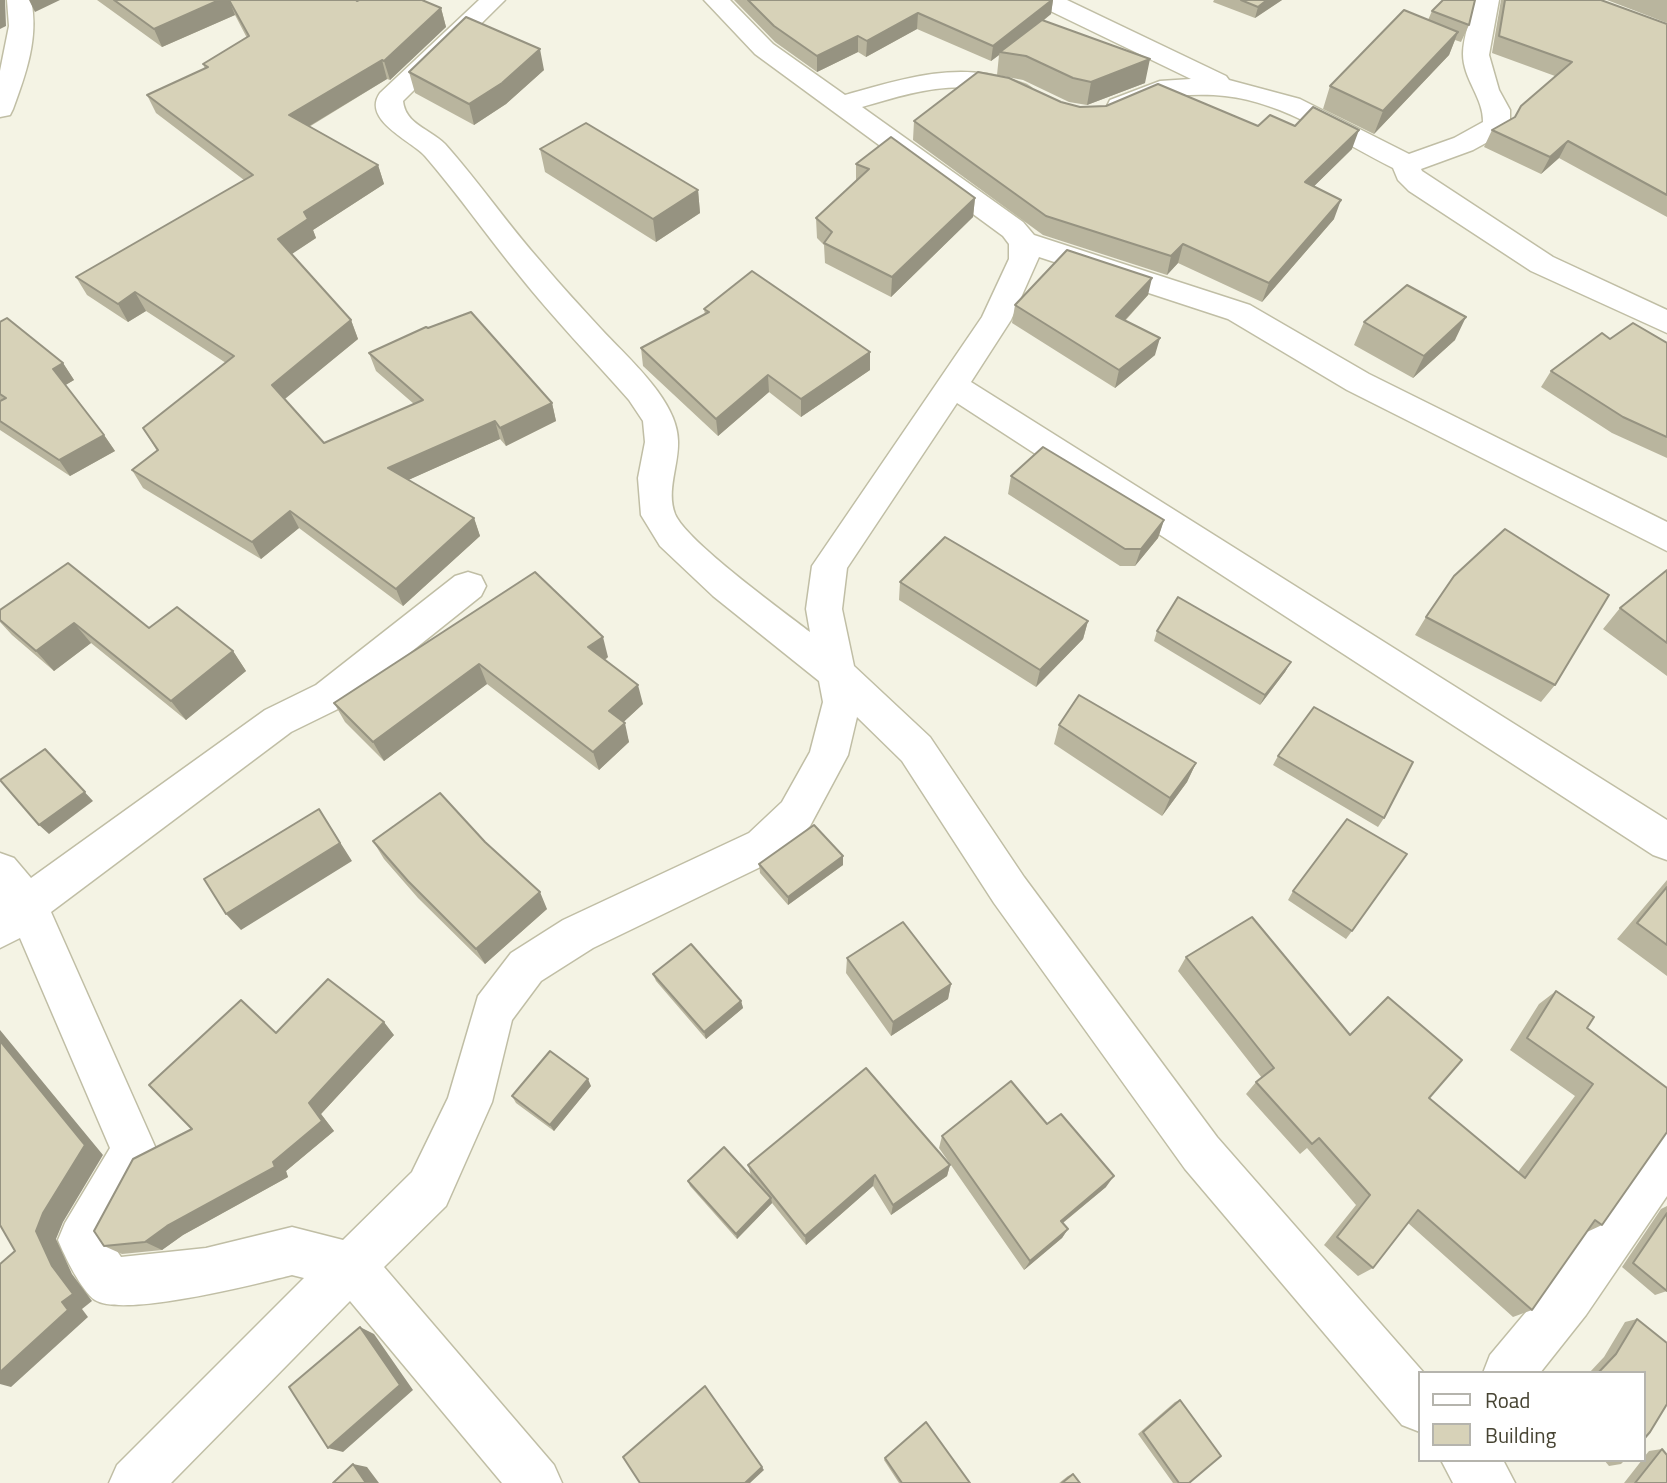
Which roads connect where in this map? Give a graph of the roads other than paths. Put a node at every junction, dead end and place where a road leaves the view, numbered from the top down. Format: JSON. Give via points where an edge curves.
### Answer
{"nodes":[{"id":1,"x":19,"y":0,"type":"edge"},
{"id":2,"x":493,"y":0,"type":"edge"},
{"id":3,"x":716,"y":0,"type":"edge"},
{"id":4,"x":1047,"y":0,"type":"edge"},
{"id":5,"x":1487,"y":0,"type":"edge"},
{"id":6,"x":1228,"y":88,"type":"junction"},
{"id":7,"x":1046,"y":103,"type":"edge"},
{"id":8,"x":842,"y":104,"type":"junction"},
{"id":9,"x":0,"y":109,"type":"edge"},
{"id":10,"x":1094,"y":114,"type":"edge"},
{"id":11,"x":1406,"y":164,"type":"junction"},
{"id":12,"x":1024,"y":242,"type":"junction"},
{"id":13,"x":1667,"y":323,"type":"edge"},
{"id":14,"x":952,"y":385,"type":"junction"},
{"id":15,"x":1667,"y":538,"type":"edge"},
{"id":16,"x":468,"y":586,"type":"dead end"},
{"id":17,"x":837,"y":674,"type":"junction"},
{"id":18,"x":1667,"y":842,"type":"edge"},
{"id":19,"x":9,"y":902,"type":"edge"},
{"id":20,"x":1667,"y":1156,"type":"edge"},
{"id":21,"x":352,"y":1267,"type":"junction"},
{"id":22,"x":1510,"y":1371,"type":"edge"},
{"id":23,"x":1418,"y":1405,"type":"edge"},
{"id":24,"x":1469,"y":1462,"type":"edge"},
{"id":25,"x":135,"y":1483,"type":"edge"},
{"id":26,"x":536,"y":1483,"type":"edge"},
{"id":27,"x":1489,"y":1483,"type":"edge"}],
"edges":[{"from":1,"to":9,"type":"street","via":[[22,11],[14,72]]},
{"from":2,"to":17,"type":"street","via":[[389,99],[390,110],[397,122],[433,148],[659,420],[658,515],[672,537]]},
{"from":3,"to":8,"type":"street","via":[[764,49]]},
{"from":4,"to":6,"type":"street"},
{"from":5,"to":11,"type":"street","via":[[1476,55],[1497,110],[1496,126],[1432,157]]},
{"from":6,"to":10,"type":"street","via":[[1170,87]]},
{"from":6,"to":11,"type":"street","via":[[1290,105]]},
{"from":7,"to":8,"type":"street","via":[[1015,89],[963,78],[926,80]]},
{"from":8,"to":12,"type":"street","via":[[1013,229]]},
{"from":11,"to":13,"type":"street","via":[[1408,174],[1419,185],[1542,264]]},
{"from":12,"to":14,"type":"street","via":[[1024,259],[996,320]]},
{"from":12,"to":15,"type":"street","via":[[1239,312],[1358,382]]},
{"from":14,"to":17,"type":"street","via":[[830,566],[824,608]]},
{"from":14,"to":18,"type":"street"},
{"from":16,"to":19,"type":"street","via":[[329,696],[278,721]]},
{"from":17,"to":21,"type":"street","via":[[842,702],[828,755],[796,814],[763,846],[578,934],[526,967],[493,1011],[469,1102],[429,1189]]},
{"from":17,"to":23,"type":"street","via":[[916,749],[1009,890],[1201,1153]]},
{"from":19,"to":21,"type":"street","via":[[134,1151],[82,1240],[110,1282],[206,1272],[292,1251]]},
{"from":20,"to":22,"type":"street","via":[[1569,1298]]},
{"from":21,"to":25,"type":"street"},
{"from":21,"to":26,"type":"street"},
{"from":24,"to":27,"type":"street"}]}
